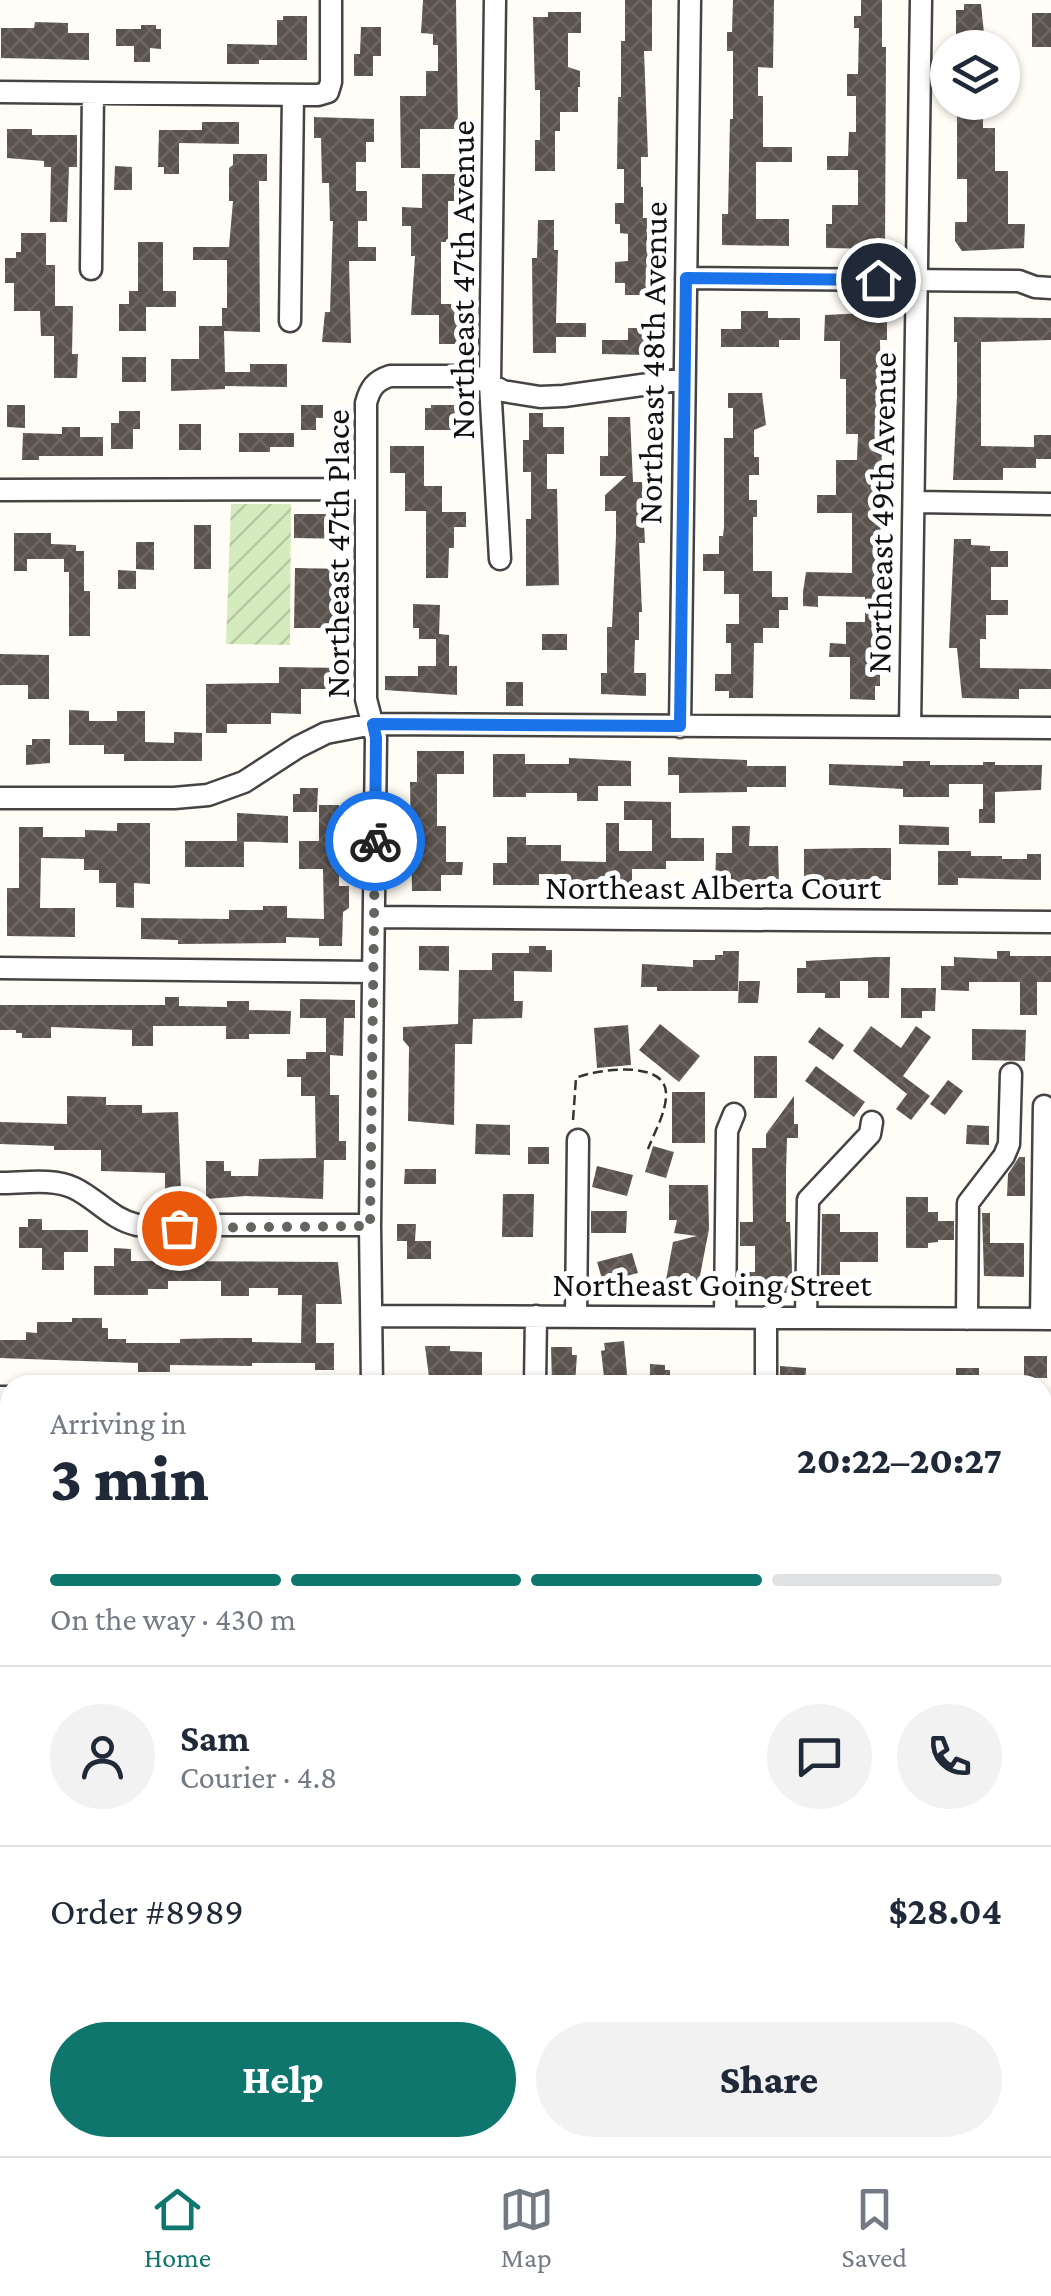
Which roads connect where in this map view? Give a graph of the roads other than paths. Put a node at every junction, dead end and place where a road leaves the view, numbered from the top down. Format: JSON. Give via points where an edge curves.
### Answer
{"nodes":[{"id":1,"x":331,"y":0,"type":"edge"},
{"id":2,"x":495,"y":0,"type":"edge"},
{"id":3,"x":690,"y":0,"type":"edge"},
{"id":4,"x":921,"y":0,"type":"edge"},
{"id":5,"x":0,"y":92,"type":"edge"},
{"id":6,"x":92,"y":92,"type":"junction"},
{"id":7,"x":292,"y":95,"type":"junction"},
{"id":8,"x":91,"y":269,"type":"dead end"},
{"id":9,"x":686,"y":278,"type":"junction"},
{"id":10,"x":917,"y":280,"type":"junction"},
{"id":11,"x":1051,"y":288,"type":"edge"},
{"id":12,"x":290,"y":321,"type":"dead end"},
{"id":13,"x":684,"y":379,"type":"junction"},
{"id":14,"x":490,"y":384,"type":"junction"},
{"id":15,"x":366,"y":489,"type":"junction"},
{"id":16,"x":0,"y":490,"type":"edge"},
{"id":17,"x":914,"y":502,"type":"junction"},
{"id":18,"x":1051,"y":504,"type":"edge"},
{"id":19,"x":500,"y":559,"type":"dead end"},
{"id":20,"x":373,"y":724,"type":"junction"},
{"id":21,"x":680,"y":726,"type":"junction"},
{"id":22,"x":910,"y":728,"type":"junction"},
{"id":23,"x":1051,"y":728,"type":"edge"},
{"id":24,"x":0,"y":798,"type":"edge"},
{"id":25,"x":374,"y":917,"type":"junction"},
{"id":26,"x":1051,"y":922,"type":"edge"},
{"id":27,"x":0,"y":968,"type":"edge"},
{"id":28,"x":373,"y":972,"type":"junction"},
{"id":29,"x":1011,"y":1074,"type":"dead end"},
{"id":30,"x":1044,"y":1106,"type":"dead end"},
{"id":31,"x":734,"y":1114,"type":"dead end"},
{"id":32,"x":872,"y":1122,"type":"dead end"},
{"id":33,"x":578,"y":1140,"type":"road end"},
{"id":34,"x":0,"y":1183,"type":"edge"},
{"id":35,"x":370,"y":1226,"type":"junction"},
{"id":36,"x":372,"y":1316,"type":"junction"},
{"id":37,"x":536,"y":1316,"type":"junction"},
{"id":38,"x":576,"y":1316,"type":"junction"},
{"id":39,"x":725,"y":1317,"type":"junction"},
{"id":40,"x":766,"y":1318,"type":"junction"},
{"id":41,"x":806,"y":1318,"type":"junction"},
{"id":42,"x":967,"y":1319,"type":"junction"},
{"id":43,"x":1046,"y":1319,"type":"edge"},
{"id":44,"x":372,"y":1375,"type":"edge"},
{"id":45,"x":534,"y":1375,"type":"edge"},
{"id":46,"x":766,"y":1375,"type":"edge"}],
"edges":[{"from":1,"to":7,"type":"street","via":[[328,92]]},
{"from":2,"to":14,"type":"street","name":"Northeast 47th Avenue"},
{"from":3,"to":9,"type":"street","name":"Northeast 48th Avenue"},
{"from":4,"to":10,"type":"street","name":"Northeast 49th Avenue"},
{"from":5,"to":6,"type":"street"},
{"from":6,"to":7,"type":"street"},
{"from":6,"to":8,"type":"street"},
{"from":7,"to":12,"type":"street"},
{"from":9,"to":10,"type":"street"},
{"from":9,"to":13,"type":"street","name":"Northeast 48th Avenue"},
{"from":10,"to":11,"type":"street","via":[[1019,281]]},
{"from":10,"to":17,"type":"street","name":"Northeast 49th Avenue"},
{"from":13,"to":14,"type":"street","via":[[564,396],[520,395]]},
{"from":13,"to":21,"type":"street","name":"Northeast 48th Avenue"},
{"from":14,"to":15,"type":"street","name":"Northeast 47th Place","via":[[474,376],[390,376],[374,384],[366,403]]},
{"from":14,"to":19,"type":"street","name":"Northeast 47th Avenue"},
{"from":15,"to":16,"type":"street"},
{"from":15,"to":20,"type":"street","name":"Northeast 47th Place","via":[[366,700]]},
{"from":17,"to":18,"type":"street"},
{"from":17,"to":22,"type":"street","name":"Northeast 49th Avenue"},
{"from":20,"to":21,"type":"street"},
{"from":20,"to":24,"type":"street","via":[[326,732],[244,782],[208,795]]},
{"from":20,"to":25,"type":"street"},
{"from":21,"to":22,"type":"street"},
{"from":22,"to":23,"type":"street"},
{"from":25,"to":26,"type":"street","name":"Northeast Alberta Court"},
{"from":25,"to":28,"type":"street"},
{"from":27,"to":28,"type":"street"},
{"from":28,"to":35,"type":"street"},
{"from":29,"to":42,"type":"street","via":[[1004,1156],[968,1203]]},
{"from":30,"to":43,"type":"street"},
{"from":31,"to":39,"type":"street","via":[[727,1130]]},
{"from":32,"to":41,"type":"street","via":[[870,1134],[808,1200]]},
{"from":33,"to":38,"type":"street"},
{"from":34,"to":35,"type":"street","via":[[66,1185],[137,1226]]},
{"from":35,"to":36,"type":"street"},
{"from":36,"to":37,"type":"street","name":"Northeast Going Street"},
{"from":36,"to":44,"type":"street"},
{"from":37,"to":38,"type":"street","name":"Northeast Going Street"},
{"from":37,"to":45,"type":"street"},
{"from":38,"to":39,"type":"street","name":"Northeast Going Street"},
{"from":39,"to":40,"type":"street","name":"Northeast Going Street"},
{"from":40,"to":41,"type":"street","name":"Northeast Going Street"},
{"from":40,"to":46,"type":"street"},
{"from":41,"to":42,"type":"street","name":"Northeast Going Street"},
{"from":42,"to":43,"type":"street","name":"Northeast Going Street"}]}
